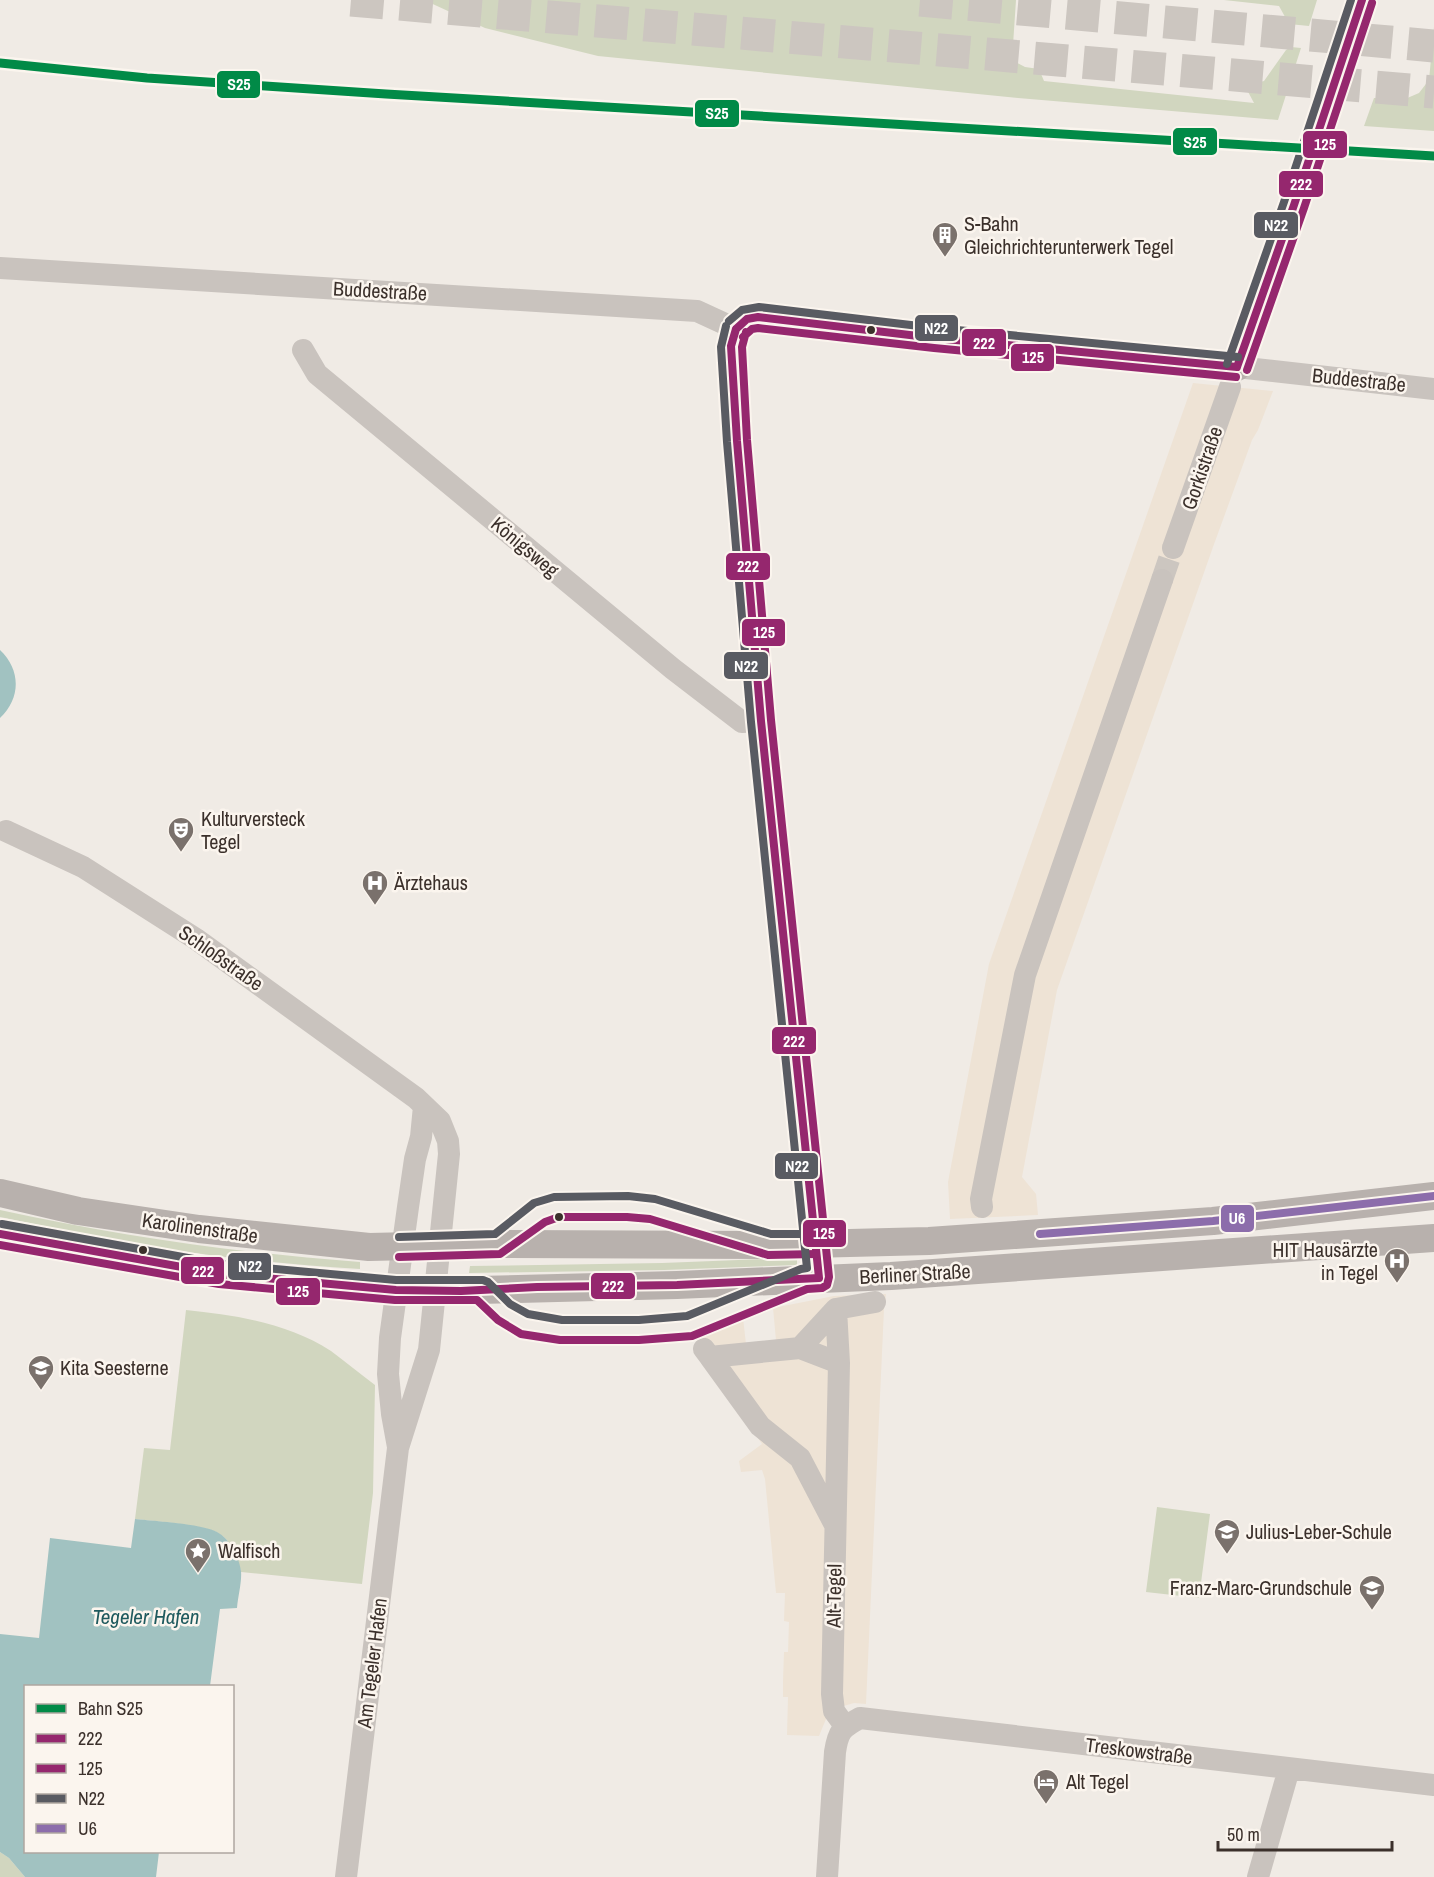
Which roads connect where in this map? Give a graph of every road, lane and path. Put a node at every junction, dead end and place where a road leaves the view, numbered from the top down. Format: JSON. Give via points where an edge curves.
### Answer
{"nodes":[{"id":1,"x":1362,"y":0,"type":"edge"},
{"id":2,"x":0,"y":268,"type":"edge"},
{"id":3,"x":736,"y":329,"type":"junction"},
{"id":4,"x":303,"y":350,"type":"dead end"},
{"id":5,"x":1233,"y":377,"type":"junction"},
{"id":6,"x":1434,"y":389,"type":"edge"},
{"id":7,"x":1173,"y":549,"type":"tunnel mouth"},
{"id":8,"x":1162,"y":580,"type":"tunnel mouth"},
{"id":9,"x":761,"y":721,"type":"junction"},
{"id":10,"x":6,"y":831,"type":"dead end"},
{"id":11,"x":424,"y":1106,"type":"junction"},
{"id":12,"x":0,"y":1193,"type":"edge"},
{"id":13,"x":1434,"y":1196,"type":"edge"},
{"id":14,"x":982,"y":1207,"type":"dead end"},
{"id":15,"x":0,"y":1234,"type":"edge"},
{"id":16,"x":1434,"y":1238,"type":"edge"},
{"id":17,"x":816,"y":1244,"type":"junction"},
{"id":18,"x":440,"y":1246,"type":"junction"},
{"id":19,"x":402,"y":1247,"type":"junction"},
{"id":20,"x":819,"y":1278,"type":"junction"},
{"id":21,"x":396,"y":1290,"type":"junction"},
{"id":22,"x":436,"y":1291,"type":"junction"},
{"id":23,"x":875,"y":1302,"type":"dead end"},
{"id":24,"x":836,"y":1309,"type":"junction"},
{"id":25,"x":800,"y":1348,"type":"junction"},
{"id":26,"x":839,"y":1363,"type":"junction"},
{"id":27,"x":398,"y":1448,"type":"junction"},
{"id":28,"x":836,"y":1526,"type":"junction"},
{"id":29,"x":845,"y":1726,"type":"junction"},
{"id":30,"x":1289,"y":1769,"type":"junction"},
{"id":31,"x":1434,"y":1785,"type":"edge"},
{"id":32,"x":346,"y":1877,"type":"edge"},
{"id":33,"x":827,"y":1877,"type":"edge"},
{"id":34,"x":1258,"y":1877,"type":"edge"}],
"edges":[{"from":1,"to":5,"type":"main road","name":"Gorkistraße"},
{"from":2,"to":3,"type":"street","name":"Buddestraße","via":[[697,311]]},
{"from":3,"to":5,"type":"main road","name":"Buddestraße","via":[[747,319],[758,317]]},
{"from":3,"to":9,"type":"main road","via":[[731,346],[737,444]]},
{"from":4,"to":9,"type":"street","name":"Königsweg","via":[[317,374],[673,669],[742,722]]},
{"from":5,"to":6,"type":"street","name":"Buddestraße"},
{"from":5,"to":7,"type":"street","name":"Gorkistraße"},
{"from":8,"to":14,"type":"street","via":[[1025,975]]},
{"from":9,"to":17,"type":"main road"},
{"from":10,"to":11,"type":"street","name":"Schloßstraße","via":[[83,867],[196,939]]},
{"from":11,"to":18,"type":"street","name":"Schloßstraße","via":[[440,1121],[448,1141]]},
{"from":11,"to":19,"type":"street"},
{"from":12,"to":19,"type":"main road","name":"Karolinenstraße","via":[[78,1211],[199,1229],[360,1247]]},
{"from":13,"to":17,"type":"main road","name":"Berliner Straße","via":[[1203,1222],[951,1240]]},
{"from":15,"to":21,"type":"main road","name":"Karolinenstraße","via":[[220,1274]]},
{"from":16,"to":20,"type":"main road","name":"Berliner Straße"},
{"from":17,"to":18,"type":"main road","name":"Berliner Straße"},
{"from":17,"to":20,"type":"main road"},
{"from":18,"to":19,"type":"main road","name":"Berliner Straße"},
{"from":18,"to":22,"type":"street","name":"Am Tegeler Hafen"},
{"from":19,"to":21,"type":"street"},
{"from":20,"to":22,"type":"main road","name":"Berliner Straße"},
{"from":21,"to":22,"type":"main road","name":"Berliner Straße"},
{"from":21,"to":27,"type":"street","name":"Am Tegeler Hafen","via":[[388,1374]]},
{"from":22,"to":27,"type":"street","name":"Am Tegeler Hafen","via":[[429,1350]]},
{"from":23,"to":24,"type":"street"},
{"from":24,"to":25,"type":"street"},
{"from":24,"to":26,"type":"street","name":"Alt-Tegel"},
{"from":25,"to":26,"type":"street"},
{"from":25,"to":28,"type":"street","via":[[705,1351],[760,1426],[800,1458]]},
{"from":26,"to":28,"type":"street","name":"Alt-Tegel"},
{"from":27,"to":32,"type":"street","name":"Am Tegeler Hafen"},
{"from":28,"to":29,"type":"street","name":"Alt-Tegel","via":[[832,1694],[834,1711]]},
{"from":29,"to":30,"type":"street","name":"Treskowstraße","via":[[860,1718]]},
{"from":29,"to":33,"type":"street","via":[[837,1736],[834,1752]]},
{"from":30,"to":31,"type":"street","name":"Treskowstraße"},
{"from":30,"to":34,"type":"street"}]}
